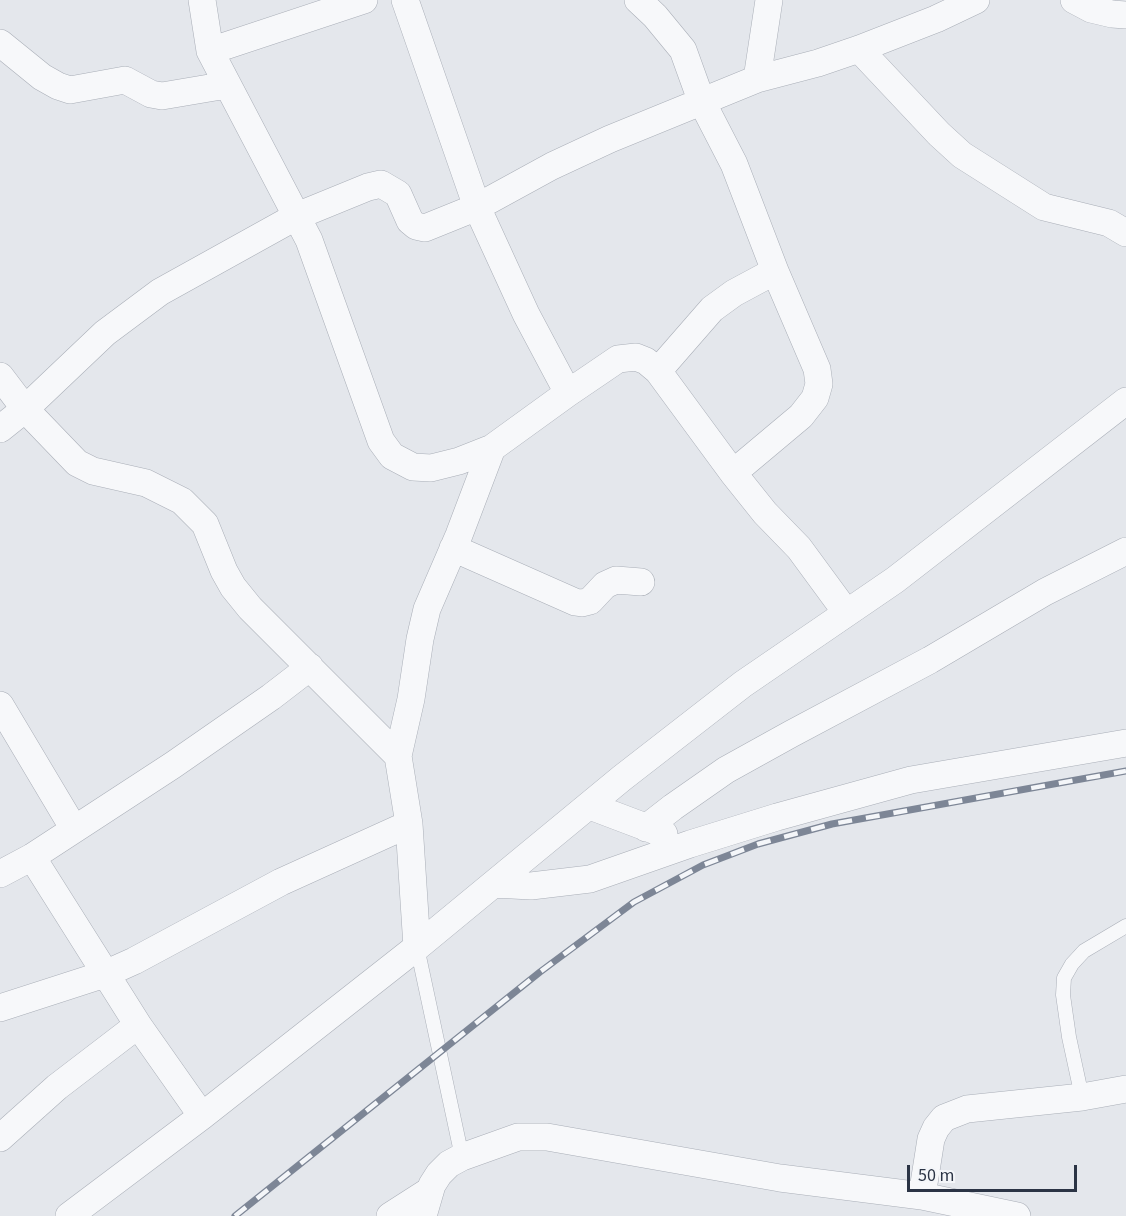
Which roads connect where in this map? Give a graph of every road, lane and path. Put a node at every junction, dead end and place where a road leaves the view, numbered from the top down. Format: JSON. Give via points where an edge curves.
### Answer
{"nodes":[{"id":1,"x":202,"y":0,"type":"edge"},
{"id":2,"x":364,"y":0,"type":"edge"},
{"id":3,"x":405,"y":0,"type":"edge"},
{"id":4,"x":638,"y":0,"type":"edge"},
{"id":5,"x":769,"y":0,"type":"edge"},
{"id":6,"x":976,"y":0,"type":"edge"},
{"id":7,"x":1074,"y":0,"type":"edge"},
{"id":8,"x":1126,"y":15,"type":"edge"},
{"id":9,"x":0,"y":43,"type":"edge"},
{"id":10,"x":859,"y":49,"type":"junction"},
{"id":11,"x":210,"y":51,"type":"junction"},
{"id":12,"x":757,"y":79,"type":"junction"},
{"id":13,"x":227,"y":85,"type":"junction"},
{"id":14,"x":701,"y":100,"type":"junction"},
{"id":15,"x":477,"y":207,"type":"junction"},
{"id":16,"x":297,"y":216,"type":"junction"},
{"id":17,"x":1126,"y":233,"type":"edge"},
{"id":18,"x":775,"y":271,"type":"junction"},
{"id":19,"x":658,"y":371,"type":"junction"},
{"id":20,"x":0,"y":376,"type":"edge"},
{"id":21,"x":568,"y":393,"type":"junction"},
{"id":22,"x":1126,"y":401,"type":"edge"},
{"id":23,"x":25,"y":409,"type":"junction"},
{"id":24,"x":0,"y":429,"type":"edge"},
{"id":25,"x":492,"y":448,"type":"junction"},
{"id":26,"x":733,"y":473,"type":"junction"},
{"id":27,"x":453,"y":548,"type":"junction"},
{"id":28,"x":1126,"y":551,"type":"edge"},
{"id":29,"x":641,"y":582,"type":"dead end"},
{"id":30,"x":846,"y":612,"type":"junction"},
{"id":31,"x":310,"y":666,"type":"junction"},
{"id":32,"x":0,"y":705,"type":"edge"},
{"id":33,"x":1126,"y":743,"type":"edge"},
{"id":34,"x":398,"y":756,"type":"junction"},
{"id":35,"x":590,"y":806,"type":"junction"},
{"id":36,"x":409,"y":824,"type":"junction"},
{"id":37,"x":646,"y":828,"type":"junction"},
{"id":38,"x":74,"y":829,"type":"junction"},
{"id":39,"x":690,"y":844,"type":"junction"},
{"id":40,"x":32,"y":856,"type":"junction"},
{"id":41,"x":0,"y":874,"type":"edge"},
{"id":42,"x":494,"y":884,"type":"junction"},
{"id":43,"x":1126,"y":926,"type":"edge"},
{"id":44,"x":417,"y":947,"type":"junction"},
{"id":45,"x":105,"y":974,"type":"junction"},
{"id":46,"x":0,"y":1008,"type":"edge"},
{"id":47,"x":138,"y":1025,"type":"junction"},
{"id":48,"x":1126,"y":1089,"type":"edge"},
{"id":49,"x":1082,"y":1097,"type":"junction"},
{"id":50,"x":202,"y":1116,"type":"junction"},
{"id":51,"x":0,"y":1138,"type":"edge"},
{"id":52,"x":462,"y":1157,"type":"junction"},
{"id":53,"x":922,"y":1196,"type":"junction"},
{"id":54,"x":426,"y":1203,"type":"edge"},
{"id":55,"x":69,"y":1216,"type":"edge"},
{"id":56,"x":390,"y":1216,"type":"edge"},
{"id":57,"x":1017,"y":1216,"type":"edge"}],
"edges":[{"from":1,"to":11,"type":"street"},
{"from":2,"to":11,"type":"street"},
{"from":3,"to":15,"type":"street"},
{"from":4,"to":14,"type":"street","via":[[683,50]]},
{"from":5,"to":12,"type":"street"},
{"from":6,"to":10,"type":"street"},
{"from":7,"to":8,"type":"street","via":[[1091,9]]},
{"from":9,"to":13,"type":"street","via":[[42,77],[70,90],[125,80],[162,96]]},
{"from":10,"to":12,"type":"street"},
{"from":10,"to":17,"type":"street","via":[[962,155],[1044,207],[1109,223]]},
{"from":11,"to":13,"type":"street"},
{"from":12,"to":14,"type":"street"},
{"from":13,"to":16,"type":"street"},
{"from":14,"to":15,"type":"street","via":[[552,166]]},
{"from":14,"to":18,"type":"street","via":[[734,164]]},
{"from":15,"to":16,"type":"street","via":[[424,228],[410,221],[398,194],[381,184]]},
{"from":15,"to":21,"type":"street","via":[[526,314]]},
{"from":16,"to":23,"type":"street","via":[[160,292],[105,333]]},
{"from":16,"to":25,"type":"street","via":[[381,441],[392,456],[413,467],[431,468]]},
{"from":18,"to":19,"type":"street","via":[[712,309]]},
{"from":18,"to":26,"type":"street","via":[[817,369],[819,384],[815,398],[801,416]]},
{"from":19,"to":21,"type":"street","via":[[636,357],[618,359]]},
{"from":19,"to":26,"type":"street"},
{"from":20,"to":23,"type":"street"},
{"from":21,"to":25,"type":"street"},
{"from":22,"to":30,"type":"street","via":[[895,580]]},
{"from":23,"to":24,"type":"street"},
{"from":23,"to":31,"type":"street","via":[[77,463],[93,471],[146,483],[182,501],[205,524],[233,587],[270,630]]},
{"from":25,"to":27,"type":"street"},
{"from":26,"to":30,"type":"street","via":[[799,548]]},
{"from":27,"to":29,"type":"street","via":[[575,602],[590,601],[605,585],[616,580]]},
{"from":27,"to":34,"type":"street","via":[[425,619]]},
{"from":28,"to":37,"type":"street","via":[[726,770]]},
{"from":30,"to":35,"type":"street","via":[[742,684]]},
{"from":31,"to":34,"type":"street"},
{"from":31,"to":38,"type":"street","via":[[212,738]]},
{"from":32,"to":38,"type":"street"},
{"from":33,"to":39,"type":"street","via":[[911,780]]},
{"from":34,"to":36,"type":"street"},
{"from":35,"to":37,"type":"street"},
{"from":35,"to":42,"type":"street"},
{"from":36,"to":44,"type":"street"},
{"from":36,"to":45,"type":"street","via":[[281,882]]},
{"from":37,"to":39,"type":"street"},
{"from":38,"to":40,"type":"street"},
{"from":39,"to":42,"type":"street","via":[[590,879],[531,886]]},
{"from":40,"to":41,"type":"street"},
{"from":40,"to":45,"type":"street"},
{"from":42,"to":44,"type":"street"},
{"from":43,"to":49,"type":"lane","via":[[1084,951],[1064,978],[1069,1037]]},
{"from":44,"to":50,"type":"street"},
{"from":44,"to":52,"type":"lane"},
{"from":45,"to":46,"type":"street"},
{"from":45,"to":47,"type":"street"},
{"from":47,"to":50,"type":"street"},
{"from":47,"to":51,"type":"street","via":[[57,1087]]},
{"from":48,"to":49,"type":"street"},
{"from":49,"to":53,"type":"street","via":[[967,1109],[944,1118],[931,1139]]},
{"from":50,"to":55,"type":"street"},
{"from":52,"to":53,"type":"street","via":[[518,1137],[546,1137],[780,1178]]},
{"from":52,"to":54,"type":"street","via":[[439,1174]]},
{"from":53,"to":57,"type":"street"},
{"from":54,"to":56,"type":"street"}]}
